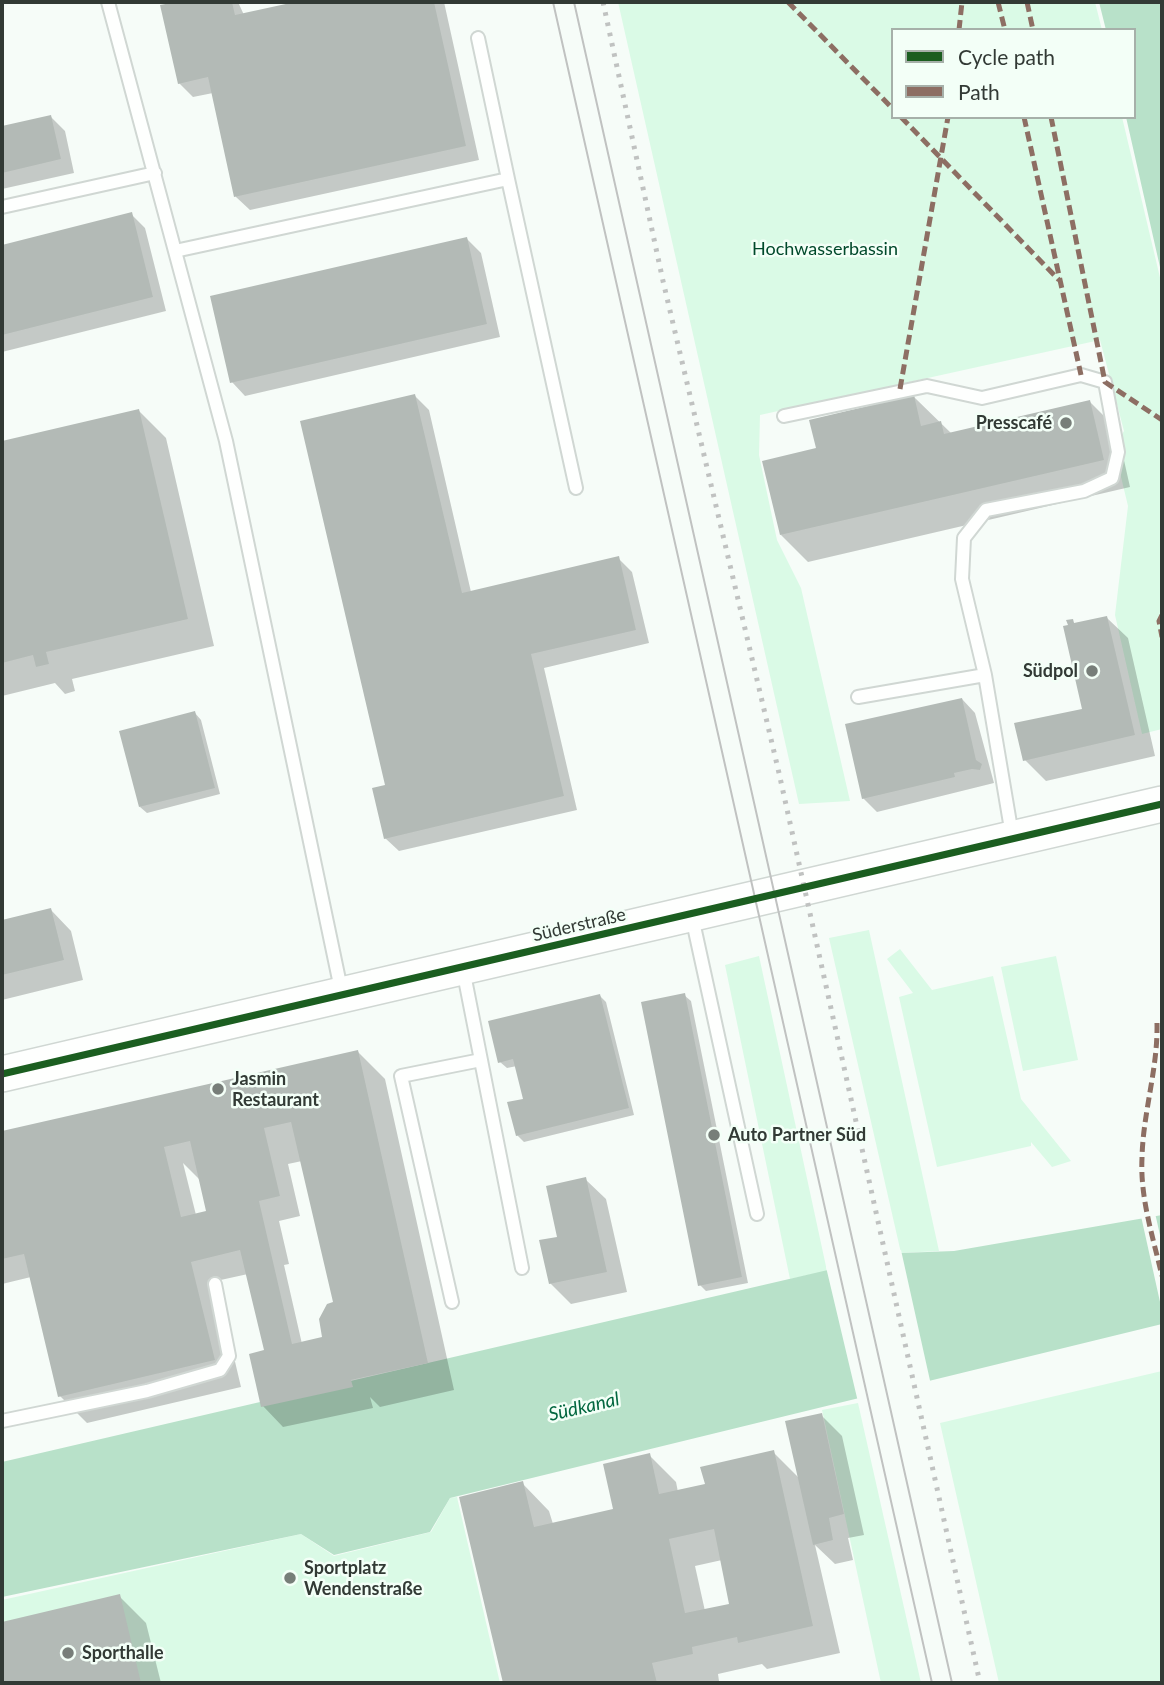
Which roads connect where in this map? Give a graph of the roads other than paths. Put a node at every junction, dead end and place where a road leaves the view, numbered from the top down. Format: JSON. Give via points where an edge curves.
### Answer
{"nodes":[{"id":1,"x":108,"y":2,"type":"edge"},
{"id":2,"x":478,"y":38,"type":"dead end"},
{"id":3,"x":155,"y":173,"type":"junction"},
{"id":4,"x":508,"y":179,"type":"junction"},
{"id":5,"x":2,"y":207,"type":"edge"},
{"id":6,"x":175,"y":251,"type":"junction"},
{"id":7,"x":784,"y":416,"type":"dead end"},
{"id":8,"x":576,"y":488,"type":"dead end"},
{"id":9,"x":985,"y":675,"type":"junction"},
{"id":10,"x":858,"y":697,"type":"dead end"},
{"id":11,"x":1162,"y":804,"type":"edge"},
{"id":12,"x":1013,"y":839,"type":"junction"},
{"id":13,"x":691,"y":915,"type":"junction"},
{"id":14,"x":463,"y":969,"type":"junction"},
{"id":15,"x":342,"y":997,"type":"junction"},
{"id":16,"x":481,"y":1060,"type":"junction"},
{"id":17,"x":2,"y":1074,"type":"edge"},
{"id":18,"x":757,"y":1214,"type":"dead end"},
{"id":19,"x":522,"y":1268,"type":"dead end"},
{"id":20,"x":215,"y":1284,"type":"dead end"},
{"id":21,"x":452,"y":1302,"type":"dead end"},
{"id":22,"x":2,"y":1421,"type":"edge"}],
"edges":[{"from":1,"to":3,"type":"lane"},
{"from":2,"to":4,"type":"lane"},
{"from":3,"to":5,"type":"lane"},
{"from":3,"to":6,"type":"lane"},
{"from":4,"to":6,"type":"lane"},
{"from":4,"to":8,"type":"lane"},
{"from":6,"to":15,"type":"lane","via":[[226,441]]},
{"from":7,"to":9,"type":"lane","via":[[927,386],[982,398],[1081,375],[1105,382],[1118,452],[1112,478],[1084,491],[986,510],[964,538],[962,579]]},
{"from":9,"to":10,"type":"lane"},
{"from":9,"to":12,"type":"lane"},
{"from":11,"to":12,"type":"main road","name":"Süderstraße"},
{"from":12,"to":13,"type":"main road","name":"Süderstraße"},
{"from":13,"to":14,"type":"main road","name":"Süderstraße"},
{"from":13,"to":18,"type":"lane"},
{"from":14,"to":15,"type":"main road","name":"Süderstraße"},
{"from":14,"to":16,"type":"lane"},
{"from":15,"to":17,"type":"main road","name":"Süderstraße"},
{"from":16,"to":19,"type":"lane"},
{"from":16,"to":21,"type":"lane","via":[[401,1076]]},
{"from":20,"to":22,"type":"lane","via":[[229,1356],[220,1370],[147,1391]]}]}
